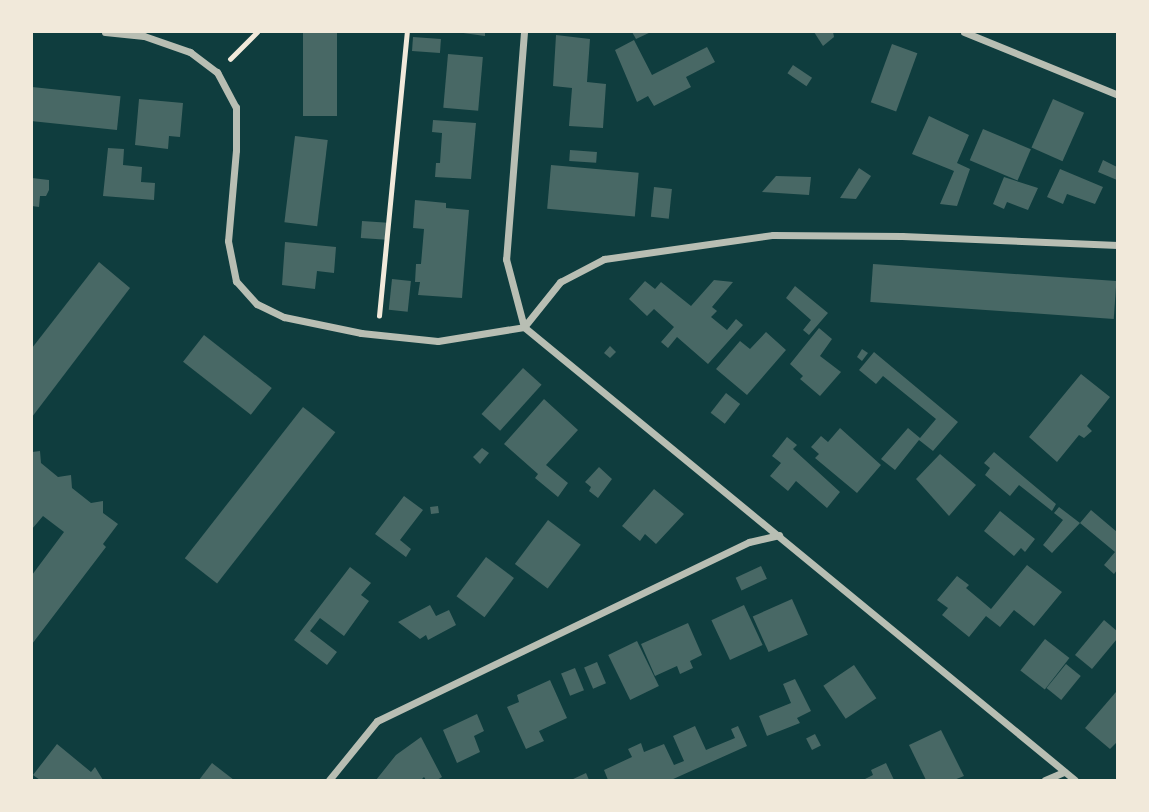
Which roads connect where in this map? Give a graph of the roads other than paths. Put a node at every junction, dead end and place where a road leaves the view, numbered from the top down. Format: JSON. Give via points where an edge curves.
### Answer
{"nodes":[{"id":1,"x":105,"y":32,"type":"edge"},
{"id":2,"x":524,"y":32,"type":"edge"},
{"id":3,"x":964,"y":32,"type":"edge"},
{"id":4,"x":1118,"y":95,"type":"edge"},
{"id":5,"x":1118,"y":246,"type":"edge"},
{"id":6,"x":524,"y":327,"type":"junction"},
{"id":7,"x":779,"y":535,"type":"junction"},
{"id":8,"x":1065,"y":772,"type":"junction"},
{"id":9,"x":329,"y":780,"type":"edge"},
{"id":10,"x":1045,"y":780,"type":"edge"},
{"id":11,"x":1074,"y":780,"type":"edge"}],
"edges":[{"from":1,"to":6,"type":"street","via":[[144,36],[190,52],[217,72],[236,107],[228,241],[236,281],[257,304],[284,317],[438,341]]},
{"from":2,"to":6,"type":"street","via":[[506,260]]},
{"from":3,"to":4,"type":"street"},
{"from":5,"to":6,"type":"street","via":[[773,235],[604,259],[560,282]]},
{"from":6,"to":7,"type":"street"},
{"from":7,"to":8,"type":"street"},
{"from":7,"to":9,"type":"street","via":[[749,542],[377,721]]},
{"from":8,"to":10,"type":"street"},
{"from":8,"to":11,"type":"street"}]}
